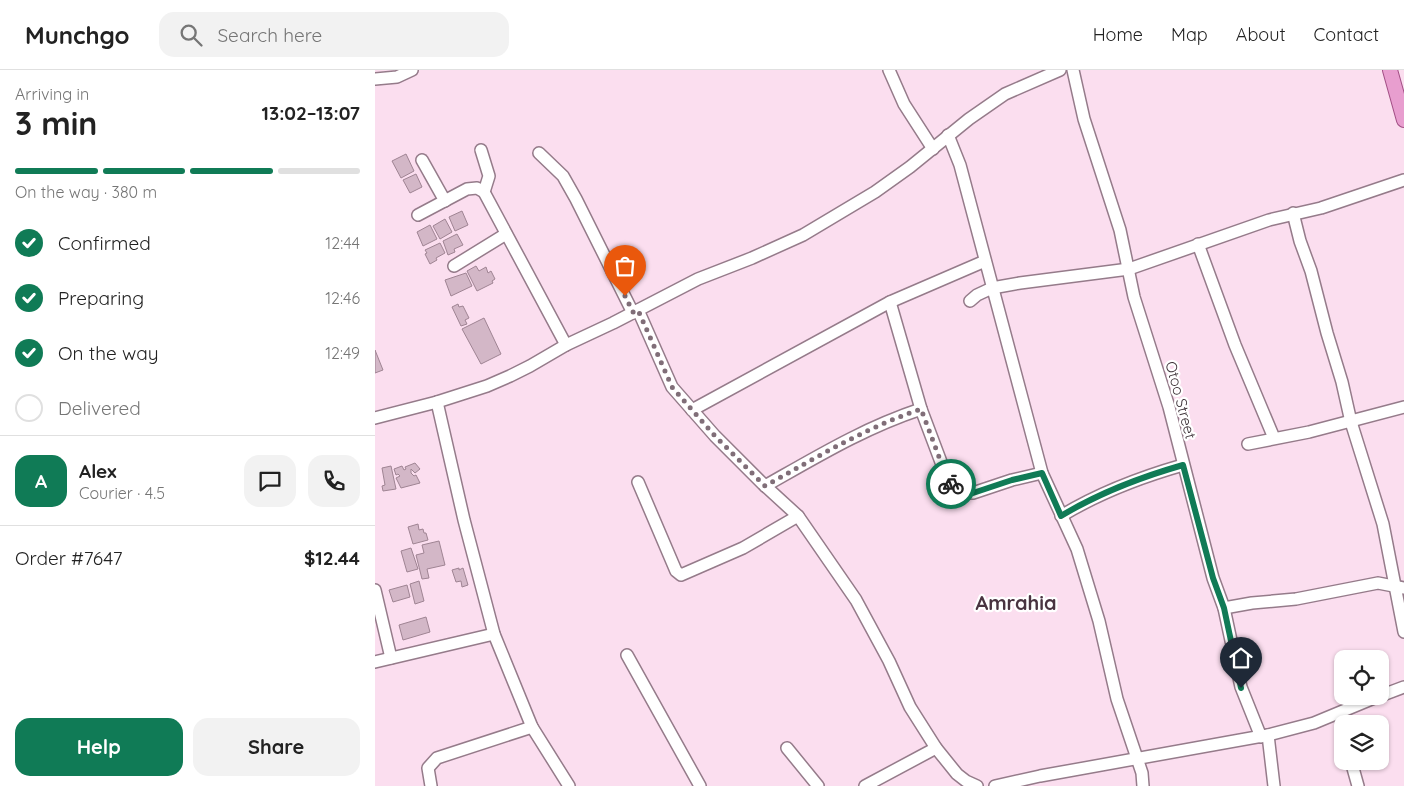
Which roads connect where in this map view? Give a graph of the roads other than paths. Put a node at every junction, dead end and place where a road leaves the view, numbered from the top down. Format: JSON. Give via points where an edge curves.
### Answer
{"nodes":[{"id":1,"x":412,"y":70,"type":"edge"},
{"id":2,"x":889,"y":70,"type":"edge"},
{"id":3,"x":1061,"y":70,"type":"edge"},
{"id":4,"x":1073,"y":70,"type":"edge"},
{"id":5,"x":1390,"y":70,"type":"edge"},
{"id":6,"x":375,"y":79,"type":"edge"},
{"id":7,"x":1404,"y":120,"type":"edge"},
{"id":8,"x":948,"y":135,"type":"junction"},
{"id":9,"x":933,"y":149,"type":"junction"},
{"id":10,"x":481,"y":150,"type":"dead end"},
{"id":11,"x":539,"y":153,"type":"dead end"},
{"id":12,"x":422,"y":160,"type":"dead end"},
{"id":13,"x":1404,"y":180,"type":"edge"},
{"id":14,"x":485,"y":192,"type":"junction"},
{"id":15,"x":445,"y":201,"type":"junction"},
{"id":16,"x":1293,"y":213,"type":"junction"},
{"id":17,"x":417,"y":216,"type":"dead end"},
{"id":18,"x":506,"y":234,"type":"junction"},
{"id":19,"x":1198,"y":244,"type":"junction"},
{"id":20,"x":985,"y":261,"type":"junction"},
{"id":21,"x":454,"y":266,"type":"dead end"},
{"id":22,"x":1129,"y":269,"type":"junction"},
{"id":23,"x":992,"y":288,"type":"junction"},
{"id":24,"x":970,"y":301,"type":"dead end"},
{"id":25,"x":889,"y":302,"type":"junction"},
{"id":26,"x":635,"y":311,"type":"junction"},
{"id":27,"x":566,"y":345,"type":"junction"},
{"id":28,"x":437,"y":402,"type":"junction"},
{"id":29,"x":1404,"y":407,"type":"edge"},
{"id":30,"x":921,"y":409,"type":"junction"},
{"id":31,"x":692,"y":410,"type":"junction"},
{"id":32,"x":375,"y":418,"type":"edge"},
{"id":33,"x":1351,"y":422,"type":"junction"},
{"id":34,"x":1274,"y":438,"type":"junction"},
{"id":35,"x":1247,"y":444,"type":"dead end"},
{"id":36,"x":1183,"y":465,"type":"junction"},
{"id":37,"x":1042,"y":473,"type":"junction"},
{"id":38,"x":639,"y":482,"type":"dead end"},
{"id":39,"x":765,"y":486,"type":"junction"},
{"id":40,"x":798,"y":516,"type":"junction"},
{"id":41,"x":1061,"y":516,"type":"junction"},
{"id":42,"x":1399,"y":587,"type":"edge"},
{"id":43,"x":375,"y":590,"type":"edge"},
{"id":44,"x":1224,"y":608,"type":"junction"},
{"id":45,"x":1404,"y":632,"type":"edge"},
{"id":46,"x":494,"y":634,"type":"junction"},
{"id":47,"x":627,"y":656,"type":"dead end"},
{"id":48,"x":391,"y":658,"type":"junction"},
{"id":49,"x":375,"y":662,"type":"edge"},
{"id":50,"x":1404,"y":687,"type":"edge"},
{"id":51,"x":1389,"y":692,"type":"edge"},
{"id":52,"x":1363,"y":705,"type":"edge"},
{"id":53,"x":1346,"y":715,"type":"edge"},
{"id":54,"x":1334,"y":719,"type":"edge"},
{"id":55,"x":532,"y":727,"type":"junction"},
{"id":56,"x":1264,"y":736,"type":"junction"},
{"id":57,"x":787,"y":748,"type":"dead end"},
{"id":58,"x":936,"y":748,"type":"junction"},
{"id":59,"x":1137,"y":759,"type":"junction"},
{"id":60,"x":1354,"y":770,"type":"edge"},
{"id":61,"x":431,"y":786,"type":"edge"},
{"id":62,"x":569,"y":786,"type":"edge"},
{"id":63,"x":700,"y":786,"type":"edge"},
{"id":64,"x":818,"y":786,"type":"edge"},
{"id":65,"x":865,"y":786,"type":"edge"},
{"id":66,"x":977,"y":786,"type":"edge"},
{"id":67,"x":995,"y":786,"type":"edge"},
{"id":68,"x":1143,"y":786,"type":"edge"},
{"id":69,"x":1275,"y":786,"type":"edge"},
{"id":70,"x":1358,"y":786,"type":"edge"}],
"edges":[{"from":1,"to":6,"type":"street","via":[[397,77]]},
{"from":2,"to":9,"type":"street","via":[[904,104]]},
{"from":3,"to":8,"type":"street","via":[[1005,94]]},
{"from":4,"to":22,"type":"street","name":"Otoo Street","via":[[1084,119],[1120,230]]},
{"from":5,"to":7,"type":"main road"},
{"from":8,"to":9,"type":"street"},
{"from":8,"to":20,"type":"street","via":[[960,165]]},
{"from":9,"to":26,"type":"street","via":[[875,192],[803,235],[698,279]]},
{"from":10,"to":14,"type":"street","via":[[489,176]]},
{"from":11,"to":26,"type":"street","via":[[563,176]]},
{"from":12,"to":15,"type":"street"},
{"from":13,"to":16,"type":"street","via":[[1321,208]]},
{"from":14,"to":15,"type":"street","via":[[477,188],[467,189]]},
{"from":14,"to":18,"type":"street"},
{"from":15,"to":17,"type":"street"},
{"from":16,"to":19,"type":"street"},
{"from":16,"to":33,"type":"street"},
{"from":18,"to":21,"type":"street"},
{"from":18,"to":27,"type":"street"},
{"from":19,"to":22,"type":"street"},
{"from":19,"to":34,"type":"street"},
{"from":20,"to":23,"type":"street"},
{"from":20,"to":25,"type":"street"},
{"from":22,"to":23,"type":"street"},
{"from":22,"to":36,"type":"street","name":"Otoo Street","via":[[1134,297],[1158,369]]},
{"from":23,"to":24,"type":"street"},
{"from":23,"to":37,"type":"street"},
{"from":25,"to":30,"type":"street"},
{"from":25,"to":31,"type":"street"},
{"from":26,"to":27,"type":"street"},
{"from":26,"to":31,"type":"street","via":[[672,387]]},
{"from":27,"to":28,"type":"street","via":[[487,386]]},
{"from":28,"to":32,"type":"street"},
{"from":28,"to":46,"type":"street"},
{"from":29,"to":33,"type":"street"},
{"from":30,"to":37,"type":"street","via":[[947,478],[957,492],[973,493]]},
{"from":30,"to":39,"type":"street","via":[[888,420],[845,441]]},
{"from":31,"to":39,"type":"street"},
{"from":33,"to":34,"type":"street"},
{"from":33,"to":42,"type":"street"},
{"from":34,"to":35,"type":"street"},
{"from":36,"to":41,"type":"street","via":[[1111,490]]},
{"from":36,"to":44,"type":"street","name":"Otoo Street"},
{"from":37,"to":41,"type":"street"},
{"from":38,"to":40,"type":"street","via":[[676,571],[684,576],[743,548]]},
{"from":39,"to":40,"type":"street"},
{"from":40,"to":58,"type":"street","via":[[856,600],[910,707]]},
{"from":41,"to":59,"type":"street","via":[[1077,548],[1099,621],[1117,700]]},
{"from":42,"to":44,"type":"street","via":[[1378,584]]},
{"from":42,"to":45,"type":"street"},
{"from":43,"to":48,"type":"street"},
{"from":44,"to":56,"type":"street","name":"Otoo Street","via":[[1241,688]]},
{"from":46,"to":48,"type":"street"},
{"from":46,"to":55,"type":"street"},
{"from":47,"to":63,"type":"street"},
{"from":48,"to":49,"type":"street"},
{"from":50,"to":51,"type":"street"},
{"from":52,"to":53,"type":"street"},
{"from":54,"to":56,"type":"street"},
{"from":55,"to":61,"type":"street","via":[[437,758],[429,768]]},
{"from":55,"to":62,"type":"street"},
{"from":56,"to":59,"type":"street"},
{"from":56,"to":69,"type":"street","name":"Otoo Street"},
{"from":57,"to":64,"type":"street"},
{"from":58,"to":65,"type":"street"},
{"from":58,"to":66,"type":"street","via":[[957,774]]},
{"from":59,"to":67,"type":"street"},
{"from":59,"to":68,"type":"street"},
{"from":60,"to":70,"type":"street"}]}
